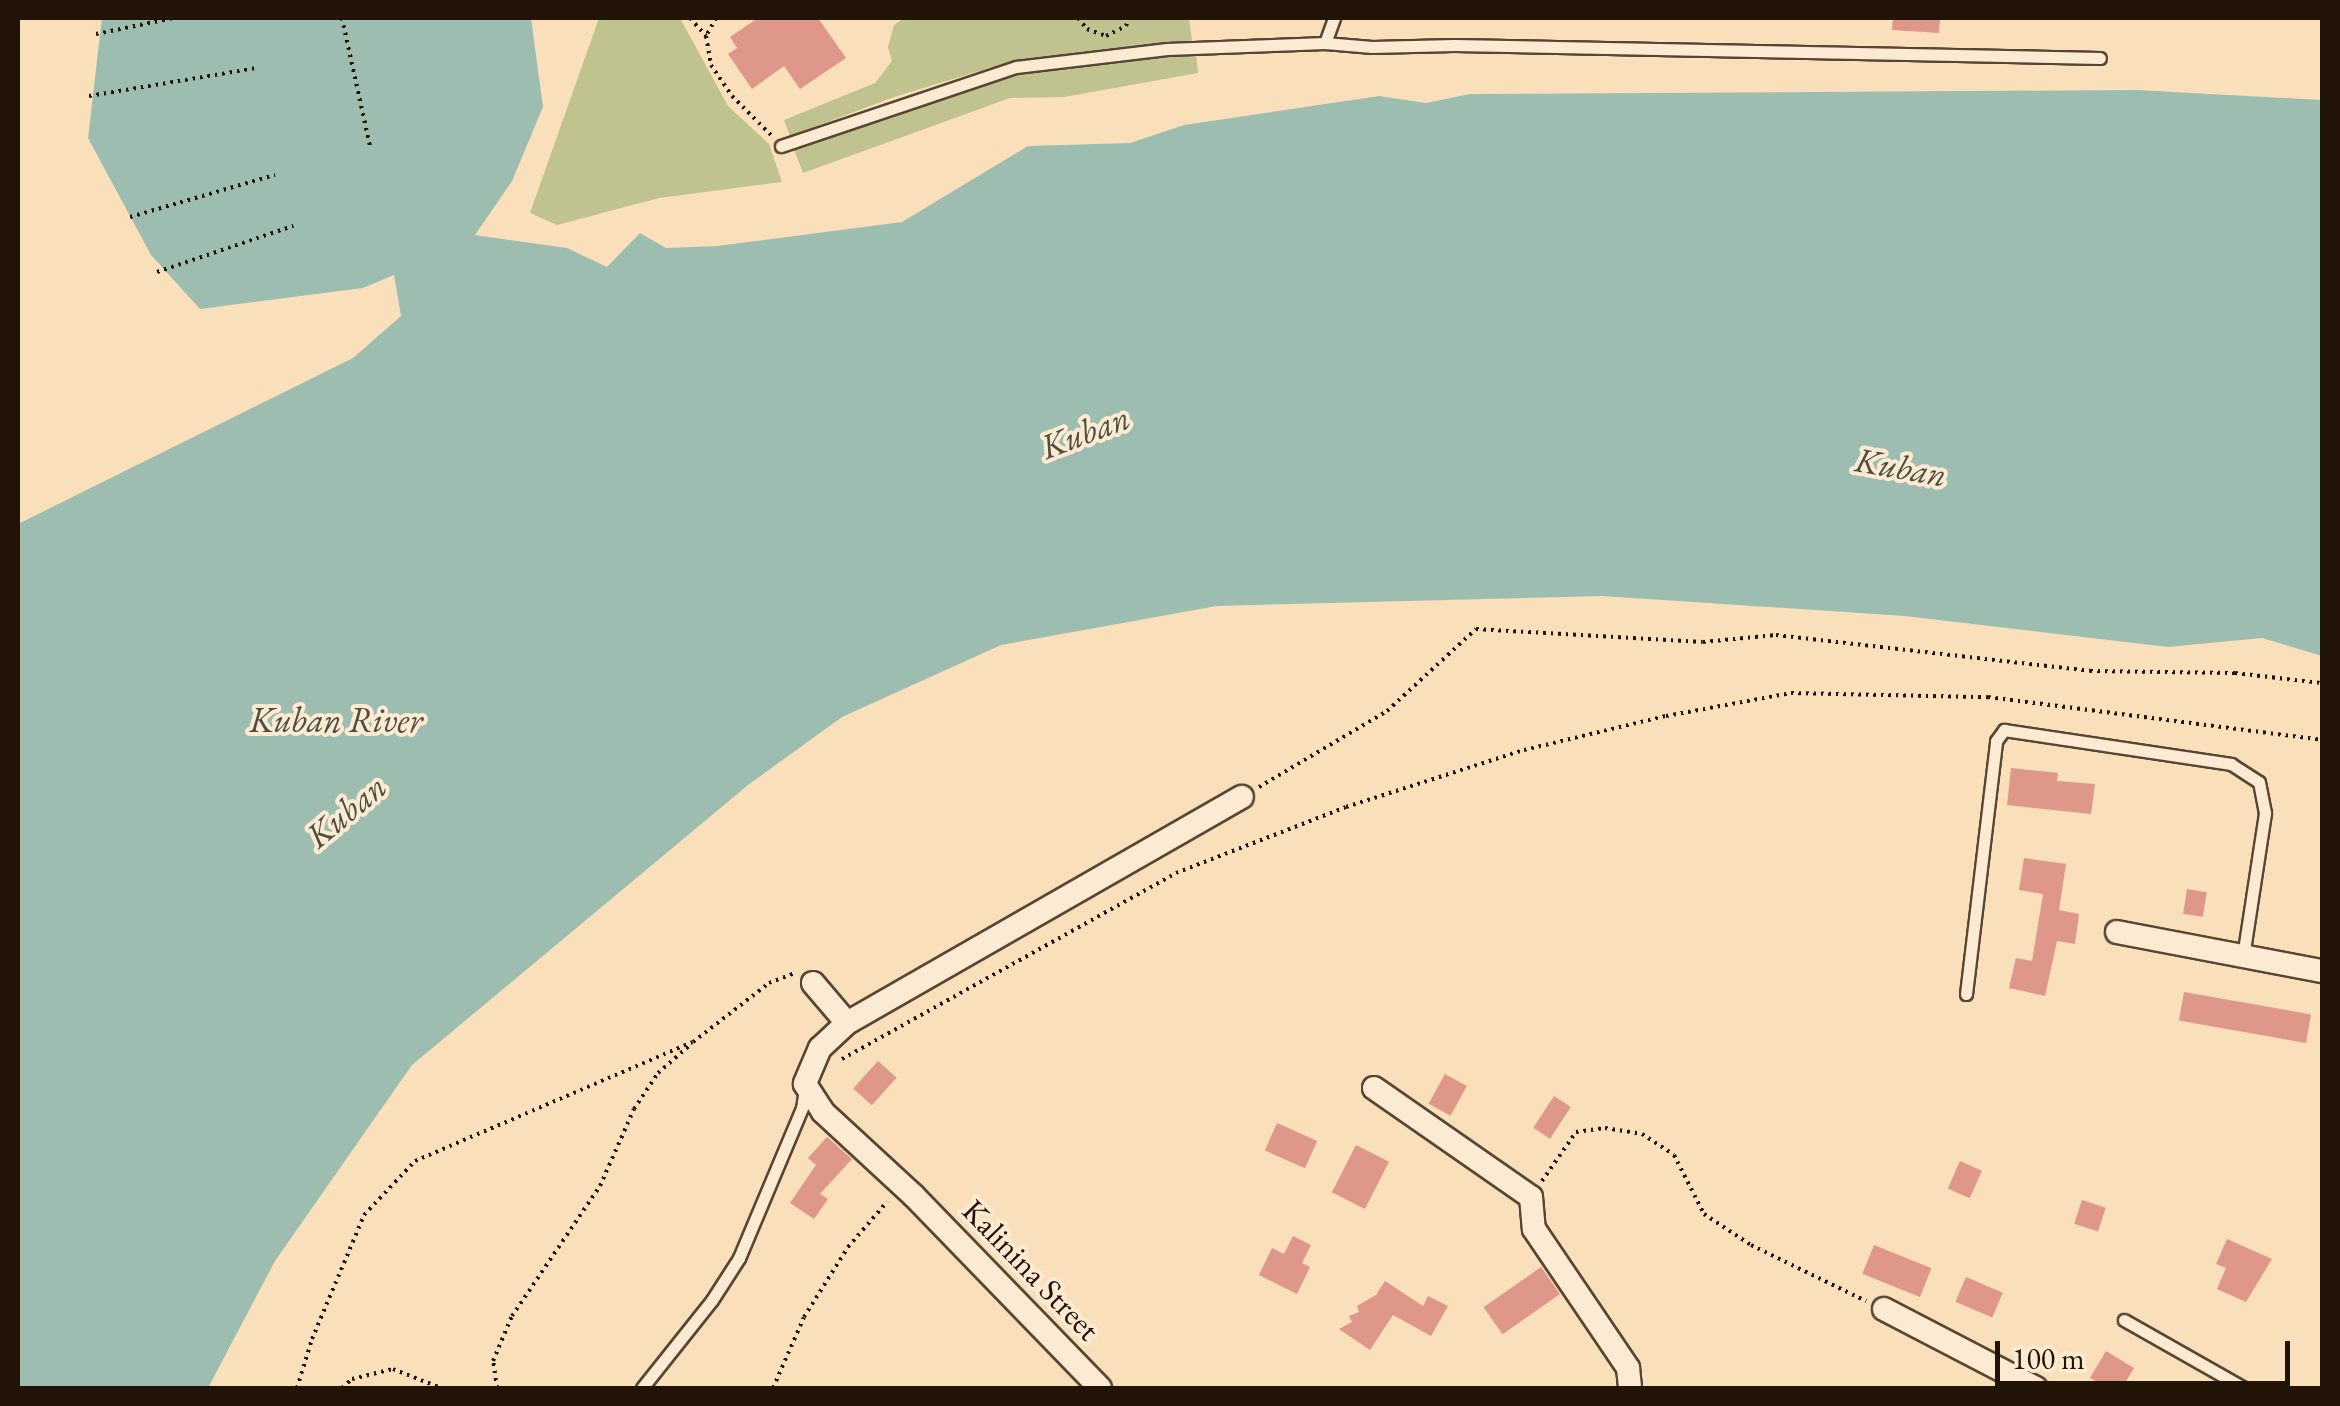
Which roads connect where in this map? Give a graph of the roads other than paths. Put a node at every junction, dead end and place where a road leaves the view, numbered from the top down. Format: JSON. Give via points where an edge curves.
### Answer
{"nodes":[{"id":1,"x":1334,"y":18,"type":"edge"},
{"id":2,"x":1324,"y":43,"type":"junction"},
{"id":3,"x":2100,"y":58,"type":"dead end"},
{"id":4,"x":781,"y":146,"type":"road end"},
{"id":5,"x":1242,"y":797,"type":"road end"},
{"id":6,"x":2117,"y":932,"type":"dead end"},
{"id":7,"x":2243,"y":956,"type":"junction"},
{"id":8,"x":2322,"y":971,"type":"edge"},
{"id":9,"x":813,"y":982,"type":"road end"},
{"id":10,"x":1966,"y":994,"type":"dead end"},
{"id":11,"x":846,"y":1023,"type":"junction"},
{"id":12,"x":805,"y":1084,"type":"junction"},
{"id":13,"x":1374,"y":1088,"type":"dead end"},
{"id":14,"x":1884,"y":1310,"type":"road end"},
{"id":15,"x":2124,"y":1320,"type":"dead end"},
{"id":16,"x":642,"y":1388,"type":"edge"},
{"id":17,"x":1100,"y":1388,"type":"edge"},
{"id":18,"x":1630,"y":1388,"type":"edge"},
{"id":19,"x":2036,"y":1388,"type":"edge"},
{"id":20,"x":2244,"y":1388,"type":"edge"}],
"edges":[{"from":1,"to":2,"type":"lane"},
{"from":2,"to":3,"type":"lane"},
{"from":2,"to":4,"type":"lane","via":[[1167,50],[1016,67]]},
{"from":5,"to":11,"type":"street"},
{"from":6,"to":7,"type":"street"},
{"from":7,"to":8,"type":"street"},
{"from":7,"to":10,"type":"lane","via":[[2266,813],[2260,782],[2230,764],[2004,730],[1996,741]]},
{"from":9,"to":11,"type":"street"},
{"from":11,"to":12,"type":"street","via":[[820,1048]]},
{"from":12,"to":16,"type":"lane","via":[[802,1108],[739,1258]]},
{"from":12,"to":17,"type":"street","name":"Kalinina Street","via":[[823,1112]]},
{"from":13,"to":18,"type":"street","via":[[1531,1197],[1534,1229],[1628,1368]]},
{"from":14,"to":19,"type":"street"},
{"from":15,"to":20,"type":"lane"}]}
